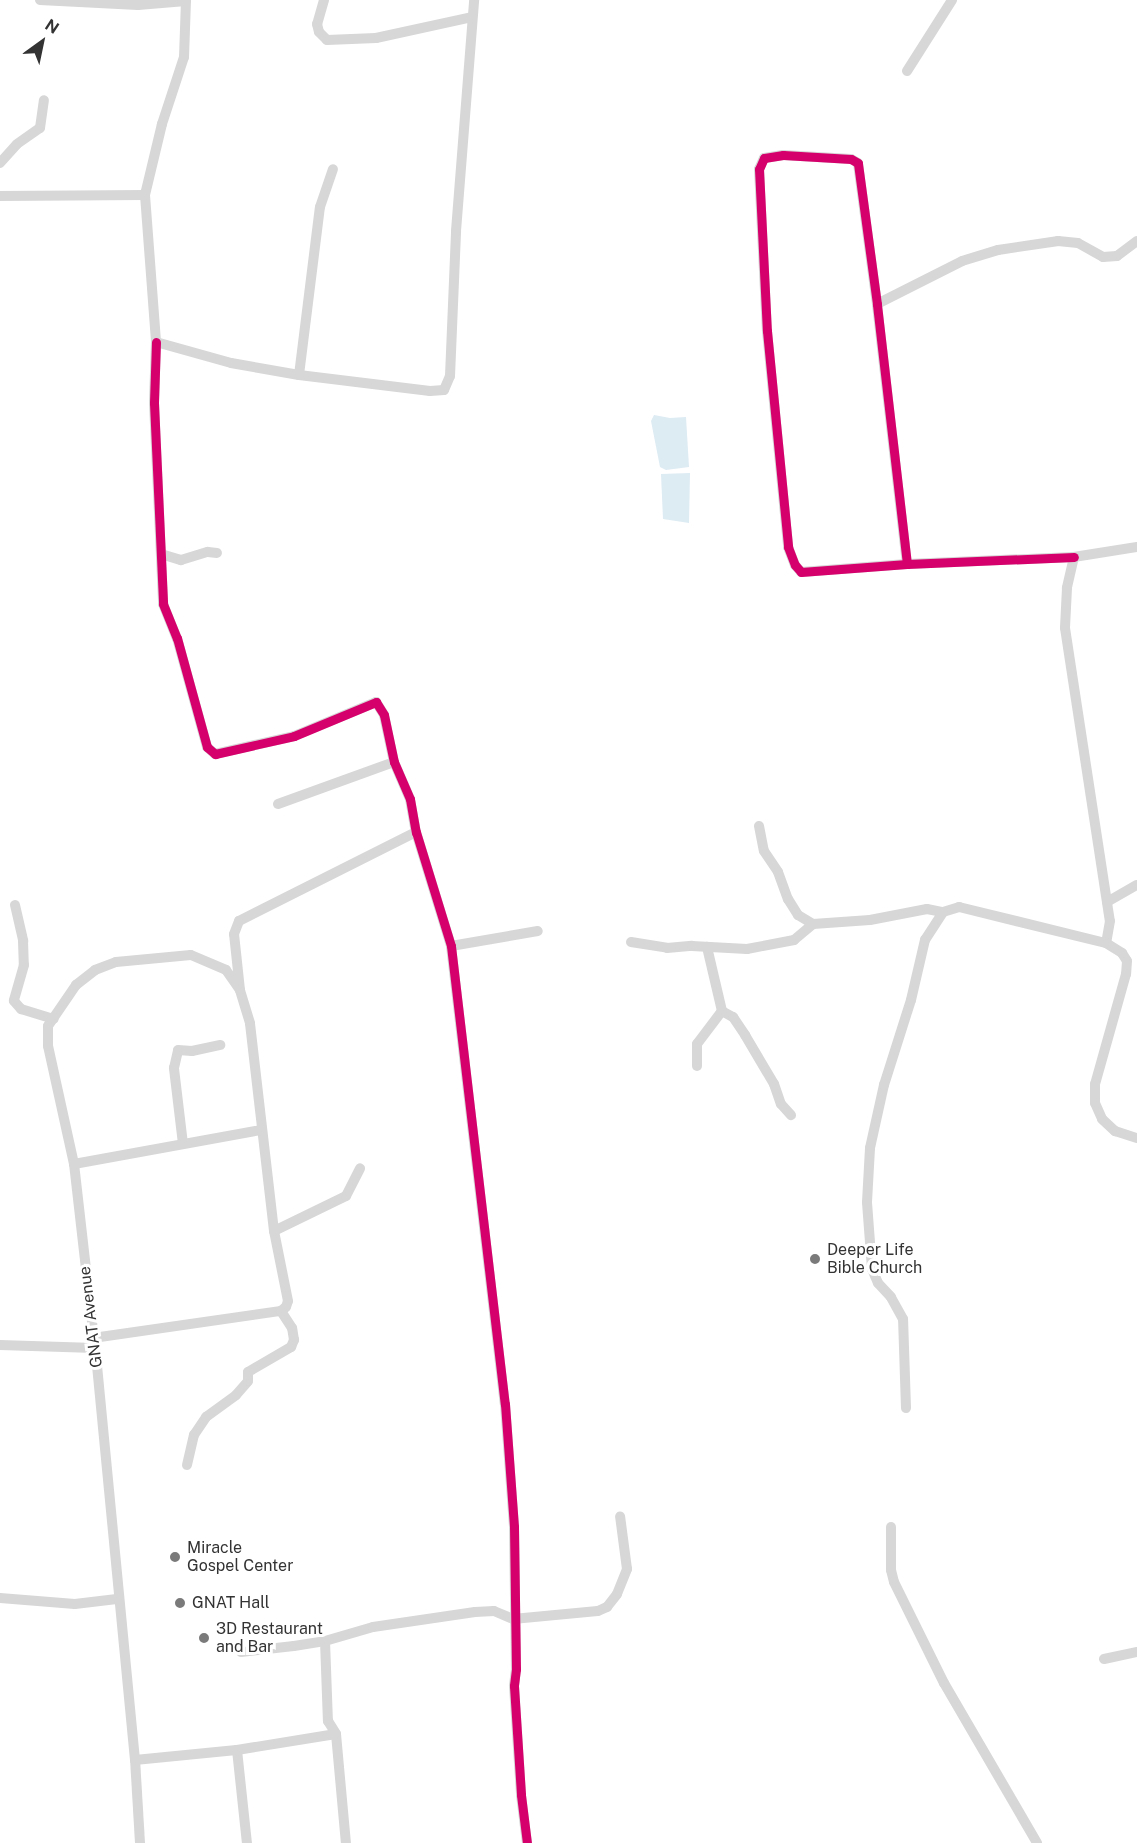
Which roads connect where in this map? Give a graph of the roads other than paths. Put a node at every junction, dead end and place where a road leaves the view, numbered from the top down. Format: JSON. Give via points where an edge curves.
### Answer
{"nodes":[{"id":1,"x":40,"y":0,"type":"edge"},
{"id":2,"x":324,"y":0,"type":"edge"},
{"id":3,"x":474,"y":0,"type":"edge"},
{"id":4,"x":952,"y":0,"type":"edge"},
{"id":5,"x":186,"y":1,"type":"edge"},
{"id":6,"x":472,"y":17,"type":"junction"},
{"id":7,"x":907,"y":71,"type":"dead end"},
{"id":8,"x":44,"y":100,"type":"dead end"},
{"id":9,"x":0,"y":163,"type":"edge"},
{"id":10,"x":333,"y":169,"type":"dead end"},
{"id":11,"x":145,"y":195,"type":"junction"},
{"id":12,"x":0,"y":196,"type":"edge"},
{"id":13,"x":1137,"y":241,"type":"edge"},
{"id":14,"x":877,"y":304,"type":"junction"},
{"id":15,"x":156,"y":342,"type":"junction"},
{"id":16,"x":299,"y":375,"type":"junction"},
{"id":17,"x":1137,"y":547,"type":"edge"},
{"id":18,"x":217,"y":553,"type":"dead end"},
{"id":19,"x":161,"y":554,"type":"junction"},
{"id":20,"x":1074,"y":557,"type":"junction"},
{"id":21,"x":907,"y":564,"type":"junction"},
{"id":22,"x":394,"y":762,"type":"junction"},
{"id":23,"x":279,"y":804,"type":"dead end"},
{"id":24,"x":759,"y":826,"type":"dead end"},
{"id":25,"x":416,"y":832,"type":"junction"},
{"id":26,"x":1137,"y":885,"type":"edge"},
{"id":27,"x":1107,"y":902,"type":"junction"},
{"id":28,"x":15,"y":905,"type":"dead end"},
{"id":29,"x":943,"y":912,"type":"junction"},
{"id":30,"x":813,"y":924,"type":"junction"},
{"id":31,"x":538,"y":931,"type":"dead end"},
{"id":32,"x":631,"y":942,"type":"dead end"},
{"id":33,"x":1106,"y":943,"type":"junction"},
{"id":34,"x":451,"y":946,"type":"junction"},
{"id":35,"x":708,"y":947,"type":"junction"},
{"id":36,"x":240,"y":990,"type":"junction"},
{"id":37,"x":722,"y":1011,"type":"junction"},
{"id":38,"x":53,"y":1019,"type":"junction"},
{"id":39,"x":219,"y":1045,"type":"dead end"},
{"id":40,"x":697,"y":1066,"type":"dead end"},
{"id":41,"x":791,"y":1115,"type":"dead end"},
{"id":42,"x":262,"y":1130,"type":"junction"},
{"id":43,"x":1137,"y":1138,"type":"edge"},
{"id":44,"x":183,"y":1144,"type":"junction"},
{"id":45,"x":74,"y":1164,"type":"junction"},
{"id":46,"x":360,"y":1168,"type":"dead end"},
{"id":47,"x":274,"y":1231,"type":"junction"},
{"id":48,"x":281,"y":1311,"type":"junction"},
{"id":49,"x":94,"y":1343,"type":"junction"},
{"id":50,"x":0,"y":1345,"type":"edge"},
{"id":51,"x":906,"y":1408,"type":"dead end"},
{"id":52,"x":187,"y":1465,"type":"dead end"},
{"id":53,"x":620,"y":1516,"type":"dead end"},
{"id":54,"x":891,"y":1527,"type":"dead end"},
{"id":55,"x":0,"y":1598,"type":"edge"},
{"id":56,"x":117,"y":1599,"type":"junction"},
{"id":57,"x":513,"y":1619,"type":"junction"},
{"id":58,"x":325,"y":1641,"type":"junction"},
{"id":59,"x":241,"y":1652,"type":"dead end"},
{"id":60,"x":1137,"y":1652,"type":"edge"},
{"id":61,"x":1104,"y":1659,"type":"dead end"},
{"id":62,"x":336,"y":1734,"type":"junction"},
{"id":63,"x":237,"y":1750,"type":"junction"},
{"id":64,"x":135,"y":1760,"type":"junction"},
{"id":65,"x":140,"y":1843,"type":"edge"},
{"id":66,"x":247,"y":1843,"type":"edge"},
{"id":67,"x":346,"y":1843,"type":"edge"},
{"id":68,"x":527,"y":1843,"type":"edge"},
{"id":69,"x":1037,"y":1843,"type":"edge"}],
"edges":[{"from":1,"to":5,"type":"street","via":[[138,5]]},
{"from":2,"to":6,"type":"street","via":[[317,24],[327,40],[376,38]]},
{"from":3,"to":6,"type":"street"},
{"from":4,"to":7,"type":"street"},
{"from":5,"to":11,"type":"street","via":[[184,57]]},
{"from":6,"to":16,"type":"street","via":[[450,376],[444,390]]},
{"from":8,"to":9,"type":"street","via":[[40,128],[16,144]]},
{"from":10,"to":16,"type":"street","via":[[320,207]]},
{"from":11,"to":12,"type":"street"},
{"from":11,"to":15,"type":"street"},
{"from":13,"to":14,"type":"street","via":[[1117,256],[1103,257],[1078,243],[1058,241],[998,250],[962,261]]},
{"from":14,"to":21,"type":"street"},
{"from":14,"to":21,"type":"street","via":[[858,163],[851,159],[783,155],[764,159],[759,169],[767,331],[788,547],[801,572]]},
{"from":15,"to":16,"type":"street","via":[[231,363]]},
{"from":15,"to":19,"type":"street","via":[[154,403]]},
{"from":17,"to":20,"type":"street"},
{"from":18,"to":19,"type":"street","via":[[182,560]]},
{"from":19,"to":22,"type":"street","via":[[163,604],[210,751],[215,754],[294,736],[376,702],[384,715]]},
{"from":20,"to":21,"type":"street"},
{"from":20,"to":27,"type":"street","via":[[1067,588],[1065,628]]},
{"from":22,"to":23,"type":"street"},
{"from":22,"to":25,"type":"street","via":[[410,799]]},
{"from":24,"to":30,"type":"street","via":[[764,851],[778,872],[788,899],[798,915]]},
{"from":25,"to":34,"type":"street"},
{"from":25,"to":36,"type":"street","via":[[239,921],[234,934]]},
{"from":26,"to":27,"type":"street"},
{"from":27,"to":33,"type":"street","via":[[1110,921]]},
{"from":28,"to":38,"type":"street","via":[[24,965],[14,1001],[21,1009]]},
{"from":29,"to":30,"type":"street","via":[[927,909],[870,920]]},
{"from":29,"to":33,"type":"street","via":[[959,907]]},
{"from":29,"to":51,"type":"street","via":[[926,940],[870,1148],[867,1202],[872,1269],[903,1319]]},
{"from":30,"to":35,"type":"street","via":[[794,940],[780,944],[747,949]]},
{"from":31,"to":34,"type":"street"},
{"from":32,"to":35,"type":"street","via":[[667,948]]},
{"from":33,"to":43,"type":"street","via":[[1122,953],[1127,967],[1095,1084],[1095,1102],[1102,1119],[1115,1131]]},
{"from":34,"to":57,"type":"street","via":[[505,1404],[514,1527]]},
{"from":35,"to":37,"type":"street"},
{"from":36,"to":38,"type":"street","name":"GNAT Avenue","via":[[226,970],[191,955],[116,962],[95,970],[76,985]]},
{"from":36,"to":42,"type":"street","via":[[250,1023]]},
{"from":37,"to":40,"type":"street","via":[[698,1044]]},
{"from":37,"to":41,"type":"street","via":[[733,1017],[745,1035],[774,1084],[781,1104]]},
{"from":38,"to":45,"type":"street","name":"GNAT Avenue","via":[[48,1026],[48,1046]]},
{"from":39,"to":44,"type":"street","via":[[192,1052],[178,1050],[174,1068]]},
{"from":42,"to":44,"type":"street"},
{"from":42,"to":47,"type":"street"},
{"from":44,"to":45,"type":"street"},
{"from":45,"to":49,"type":"street","name":"GNAT Avenue"},
{"from":46,"to":47,"type":"street","via":[[346,1196]]},
{"from":47,"to":48,"type":"street","via":[[288,1301]]},
{"from":48,"to":49,"type":"street"},
{"from":48,"to":52,"type":"street","via":[[291,1328],[291,1347],[248,1372],[248,1381],[236,1395],[206,1417],[194,1435]]},
{"from":49,"to":50,"type":"street"},
{"from":49,"to":56,"type":"street","name":"GNAT Avenue"},
{"from":53,"to":57,"type":"street","via":[[627,1569],[607,1607]]},
{"from":54,"to":69,"type":"street","via":[[894,1582],[944,1683]]},
{"from":55,"to":56,"type":"street","via":[[75,1604]]},
{"from":56,"to":64,"type":"street","name":"GNAT Avenue"},
{"from":57,"to":58,"type":"street","via":[[494,1611],[476,1612],[373,1627]]},
{"from":57,"to":68,"type":"street","via":[[514,1697]]},
{"from":58,"to":59,"type":"street"},
{"from":58,"to":62,"type":"street","via":[[328,1722]]},
{"from":60,"to":61,"type":"street"},
{"from":62,"to":63,"type":"street"},
{"from":62,"to":67,"type":"street"},
{"from":63,"to":64,"type":"street"},
{"from":63,"to":66,"type":"street"},
{"from":64,"to":65,"type":"street","name":"GNAT Avenue"}]}
